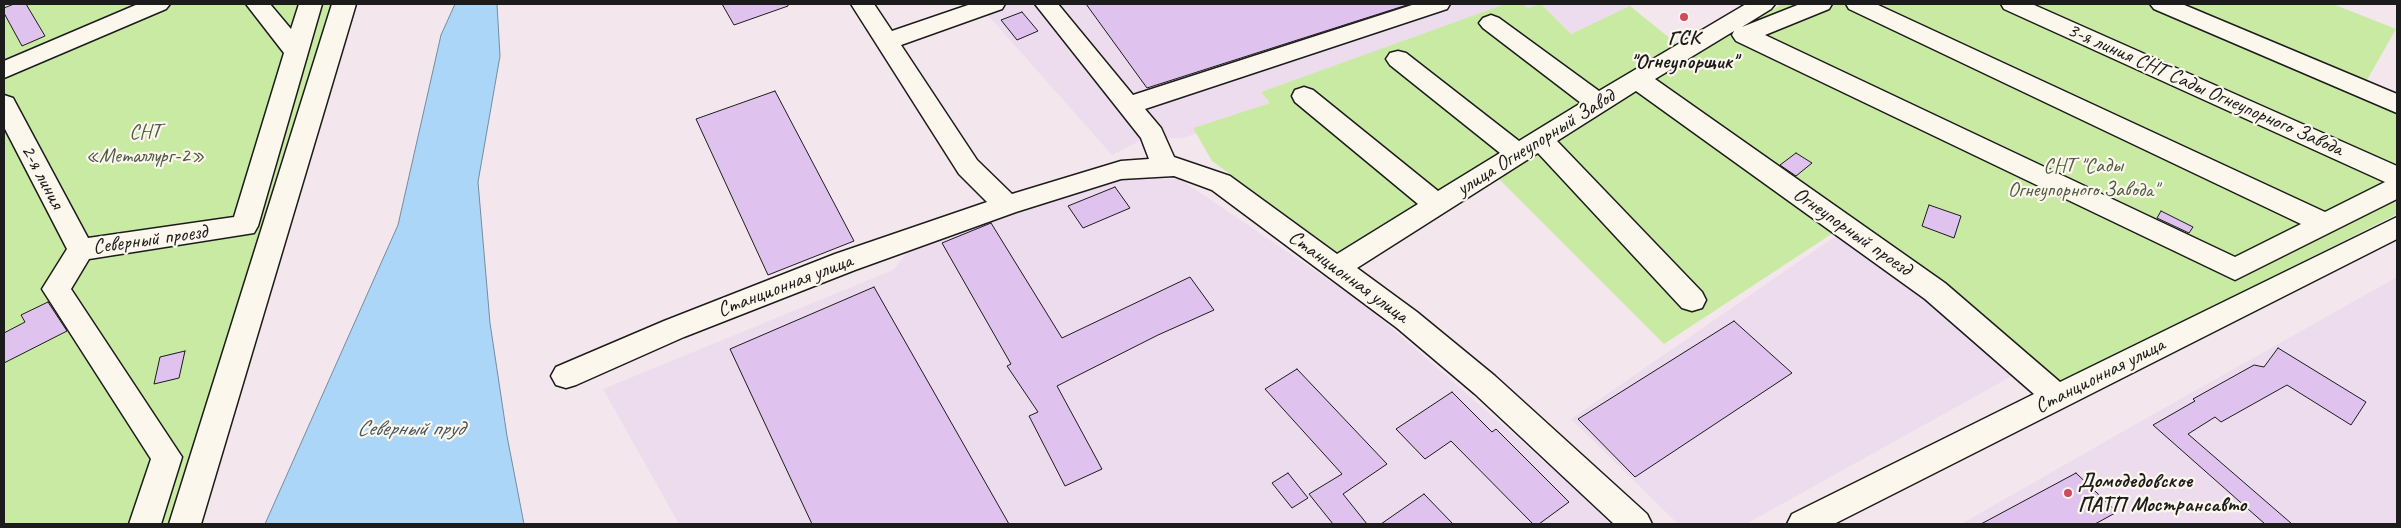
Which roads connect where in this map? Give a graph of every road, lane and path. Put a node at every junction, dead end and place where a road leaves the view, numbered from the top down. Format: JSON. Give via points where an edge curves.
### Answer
{"nodes":[{"id":1,"x":158,"y":4,"type":"edge"},
{"id":2,"x":258,"y":4,"type":"edge"},
{"id":3,"x":310,"y":4,"type":"edge"},
{"id":4,"x":344,"y":4,"type":"edge"},
{"id":5,"x":863,"y":4,"type":"edge"},
{"id":6,"x":994,"y":4,"type":"edge"},
{"id":7,"x":1046,"y":4,"type":"edge"},
{"id":8,"x":1439,"y":4,"type":"edge"},
{"id":9,"x":1762,"y":4,"type":"edge"},
{"id":10,"x":1821,"y":4,"type":"edge"},
{"id":11,"x":1857,"y":4,"type":"edge"},
{"id":12,"x":2012,"y":4,"type":"edge"},
{"id":13,"x":2162,"y":4,"type":"edge"},
{"id":14,"x":1491,"y":22,"type":"dead end"},
{"id":15,"x":887,"y":41,"type":"junction"},
{"id":16,"x":295,"y":51,"type":"junction"},
{"id":17,"x":1398,"y":59,"type":"dead end"},
{"id":18,"x":4,"y":70,"type":"edge"},
{"id":19,"x":1637,"y":79,"type":"junction"},
{"id":20,"x":1304,"y":96,"type":"dead end"},
{"id":21,"x":4,"y":104,"type":"edge"},
{"id":22,"x":1598,"y":104,"type":"junction"},
{"id":23,"x":2397,"y":104,"type":"edge"},
{"id":24,"x":1128,"y":106,"type":"junction"},
{"id":25,"x":1540,"y":139,"type":"junction"},
{"id":26,"x":1518,"y":153,"type":"junction"},
{"id":27,"x":1165,"y":167,"type":"junction"},
{"id":28,"x":2397,"y":177,"type":"edge"},
{"id":29,"x":2397,"y":188,"type":"edge"},
{"id":30,"x":1007,"y":205,"type":"junction"},
{"id":31,"x":1437,"y":205,"type":"junction"},
{"id":32,"x":2326,"y":224,"type":"junction"},
{"id":33,"x":2397,"y":227,"type":"edge"},
{"id":34,"x":81,"y":250,"type":"junction"},
{"id":35,"x":1336,"y":268,"type":"junction"},
{"id":36,"x":1692,"y":300,"type":"dead end"},
{"id":37,"x":566,"y":376,"type":"dead end"},
{"id":38,"x":2057,"y":397,"type":"junction"},
{"id":39,"x":145,"y":524,"type":"edge"},
{"id":40,"x":185,"y":524,"type":"edge"},
{"id":41,"x":1636,"y":524,"type":"edge"},
{"id":42,"x":1803,"y":524,"type":"edge"}],
"edges":[{"from":1,"to":18,"type":"street"},
{"from":2,"to":16,"type":"street"},
{"from":3,"to":16,"type":"street","name":"Северный проезд"},
{"from":4,"to":40,"type":"street"},
{"from":5,"to":15,"type":"street"},
{"from":6,"to":15,"type":"street"},
{"from":7,"to":24,"type":"street"},
{"from":8,"to":24,"type":"street"},
{"from":9,"to":19,"type":"street","name":"улица Огнеупорный Завод"},
{"from":10,"to":32,"type":"street","via":[[1744,35],[2235,269]]},
{"from":11,"to":32,"type":"street"},
{"from":12,"to":28,"type":"street","name":"3-я линия СНТ Сады Огнеупорного Завода"},
{"from":13,"to":23,"type":"street"},
{"from":14,"to":22,"type":"street"},
{"from":15,"to":30,"type":"street","via":[[968,167]]},
{"from":16,"to":34,"type":"street","name":"Северный проезд","via":[[245,226]]},
{"from":17,"to":26,"type":"street"},
{"from":19,"to":22,"type":"street","name":"улица Огнеупорный Завод"},
{"from":19,"to":38,"type":"street","name":"Огнеупорный проезд","via":[[1935,291]]},
{"from":20,"to":31,"type":"street"},
{"from":21,"to":34,"type":"street","name":"2-я линия"},
{"from":22,"to":25,"type":"street","name":"улица Огнеупорный Завод"},
{"from":24,"to":27,"type":"street","via":[[1152,134]]},
{"from":25,"to":26,"type":"street","name":"улица Огнеупорный Завод"},
{"from":25,"to":36,"type":"street"},
{"from":26,"to":31,"type":"street","name":"улица Огнеупорный Завод"},
{"from":27,"to":30,"type":"street","name":"Станционная улица","via":[[1121,170]]},
{"from":27,"to":35,"type":"street","name":"Станционная улица","via":[[1176,166],[1221,183]]},
{"from":29,"to":32,"type":"street"},
{"from":30,"to":37,"type":"street","name":"Станционная улица","via":[[836,265]]},
{"from":31,"to":35,"type":"street","name":"улица Огнеупорный Завод"},
{"from":33,"to":38,"type":"street","name":"Станционная улица"},
{"from":34,"to":39,"type":"street","name":"Северный проезд","via":[[56,289],[167,457]]},
{"from":35,"to":41,"type":"street","name":"Станционная улица","via":[[1407,320],[1485,385]]},
{"from":38,"to":42,"type":"street","name":"Станционная улица"}]}
